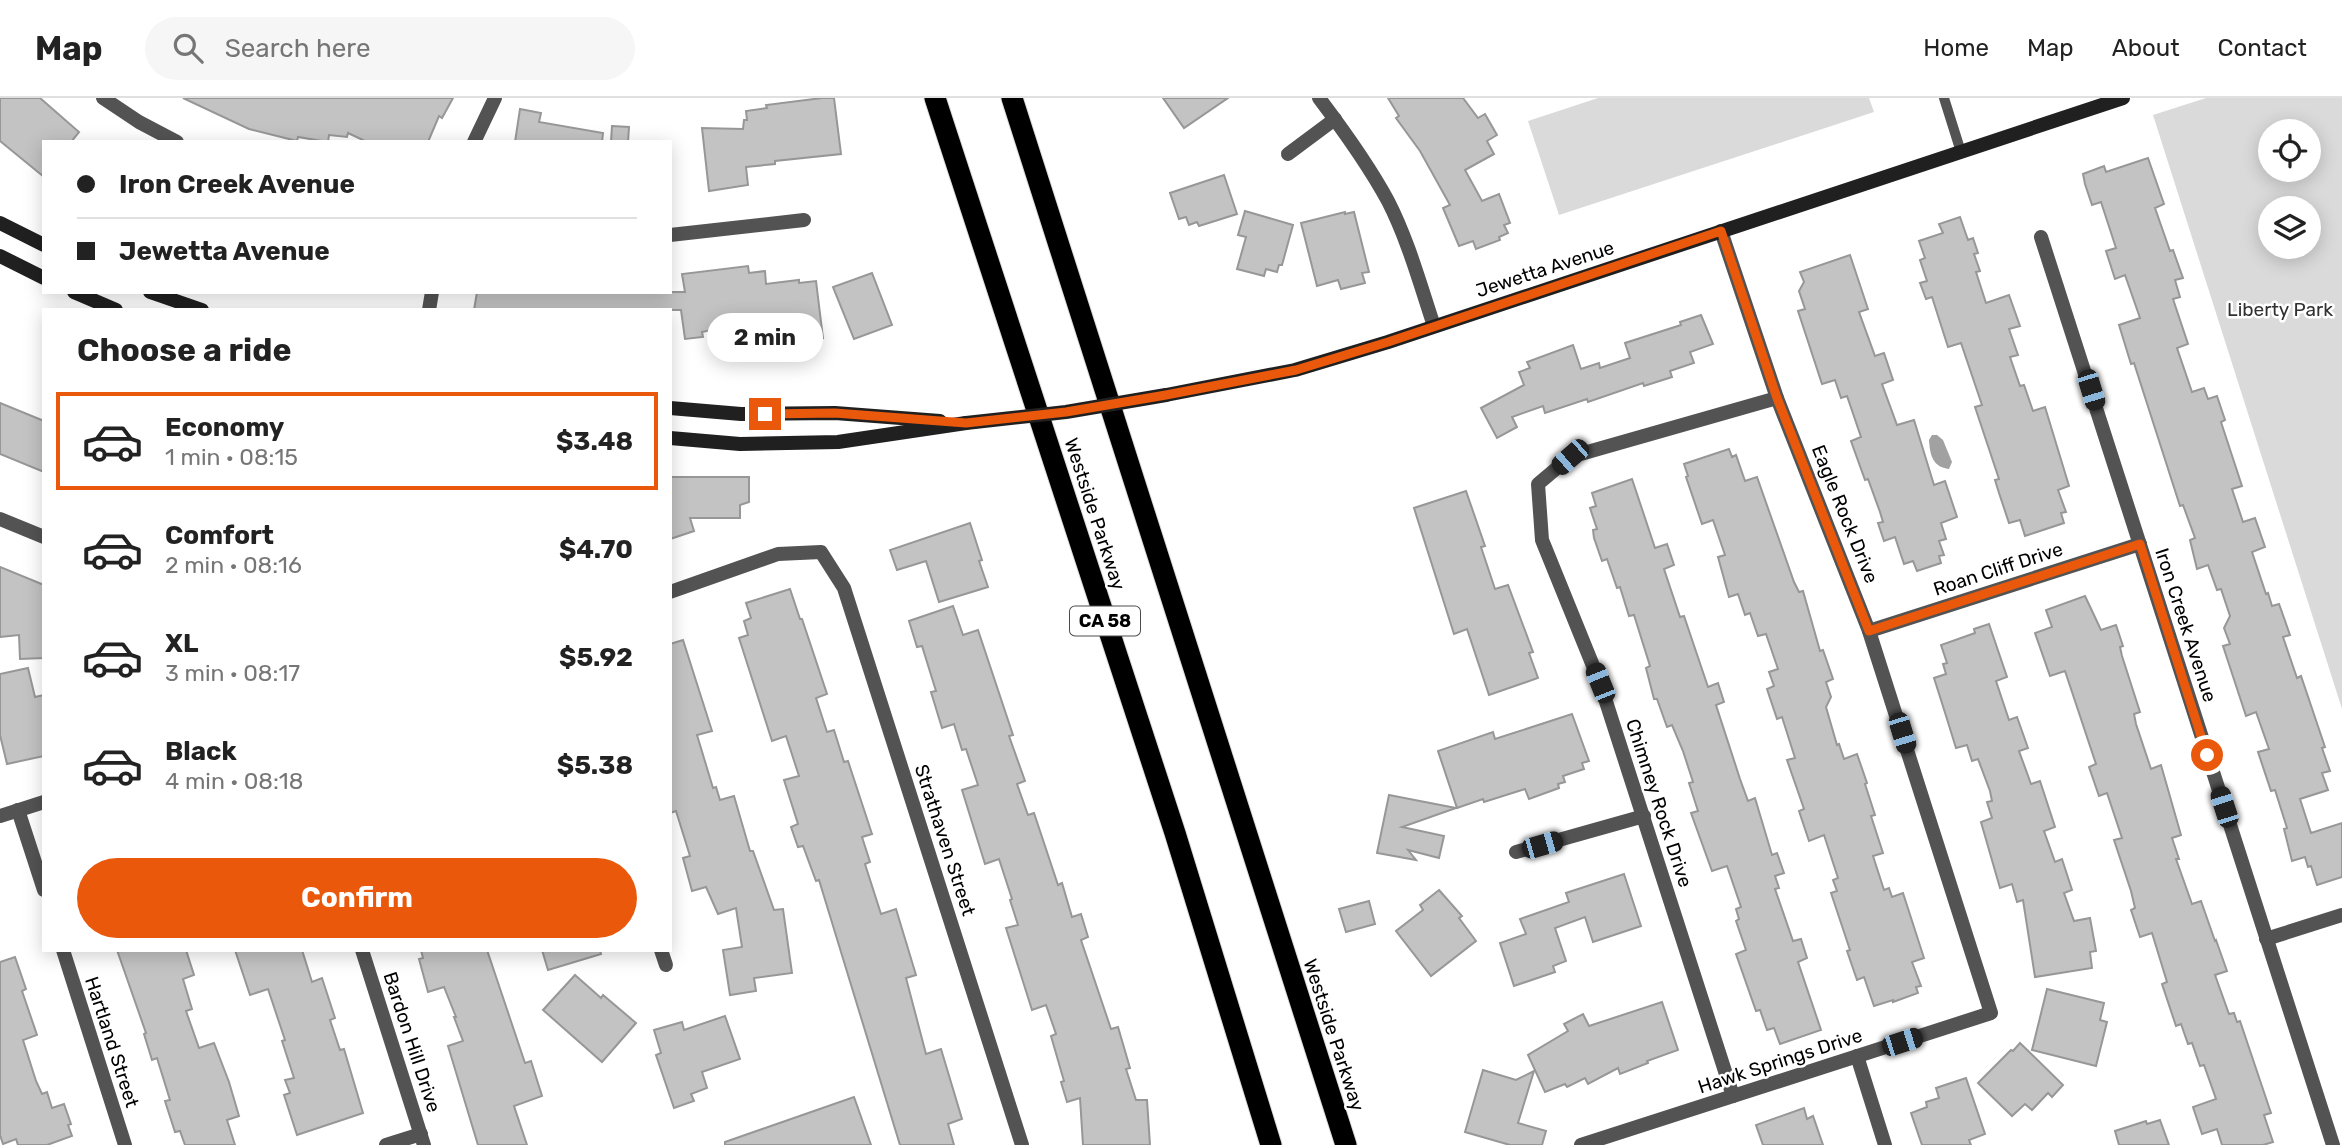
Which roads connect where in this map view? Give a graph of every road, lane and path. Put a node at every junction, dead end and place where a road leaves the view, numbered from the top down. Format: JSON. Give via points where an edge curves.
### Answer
{"nodes":[{"id":1,"x":103,"y":98,"type":"edge"},
{"id":2,"x":495,"y":98,"type":"edge"},
{"id":3,"x":935,"y":98,"type":"edge"},
{"id":4,"x":1012,"y":98,"type":"edge"},
{"id":5,"x":1320,"y":98,"type":"edge"},
{"id":6,"x":1944,"y":98,"type":"edge"},
{"id":7,"x":2123,"y":98,"type":"edge"},
{"id":8,"x":1335,"y":119,"type":"junction"},
{"id":9,"x":173,"y":140,"type":"edge"},
{"id":10,"x":475,"y":140,"type":"edge"},
{"id":11,"x":1961,"y":152,"type":"junction"},
{"id":12,"x":1288,"y":154,"type":"dead end"},
{"id":13,"x":804,"y":220,"type":"dead end"},
{"id":14,"x":0,"y":223,"type":"edge"},
{"id":15,"x":1721,"y":231,"type":"junction"},
{"id":16,"x":672,"y":235,"type":"edge"},
{"id":17,"x":2041,"y":237,"type":"dead end"},
{"id":18,"x":42,"y":244,"type":"edge"},
{"id":19,"x":0,"y":256,"type":"edge"},
{"id":20,"x":42,"y":277,"type":"edge"},
{"id":21,"x":79,"y":294,"type":"edge"},
{"id":22,"x":156,"y":294,"type":"edge"},
{"id":23,"x":111,"y":308,"type":"edge"},
{"id":24,"x":196,"y":308,"type":"edge"},
{"id":25,"x":1434,"y":326,"type":"junction"},
{"id":26,"x":1777,"y":398,"type":"junction"},
{"id":27,"x":672,"y":408,"type":"edge"},
{"id":28,"x":966,"y":423,"type":"junction"},
{"id":29,"x":672,"y":438,"type":"edge"},
{"id":30,"x":0,"y":519,"type":"edge"},
{"id":31,"x":42,"y":536,"type":"edge"},
{"id":32,"x":2140,"y":544,"type":"junction"},
{"id":33,"x":672,"y":591,"type":"edge"},
{"id":34,"x":1869,"y":631,"type":"junction"},
{"id":35,"x":42,"y":803,"type":"edge"},
{"id":36,"x":18,"y":810,"type":"junction"},
{"id":37,"x":0,"y":816,"type":"edge"},
{"id":38,"x":1644,"y":816,"type":"junction"},
{"id":39,"x":1516,"y":852,"type":"dead end"},
{"id":40,"x":42,"y":884,"type":"edge"},
{"id":41,"x":2342,"y":915,"type":"edge"},
{"id":42,"x":2266,"y":939,"type":"junction"},
{"id":43,"x":64,"y":952,"type":"edge"},
{"id":44,"x":363,"y":952,"type":"edge"},
{"id":45,"x":662,"y":952,"type":"edge"},
{"id":46,"x":666,"y":965,"type":"dead end"},
{"id":47,"x":1991,"y":1013,"type":"joint"},
{"id":48,"x":1857,"y":1056,"type":"junction"},
{"id":49,"x":1733,"y":1096,"type":"junction"},
{"id":50,"x":423,"y":1139,"type":"edge"},
{"id":51,"x":125,"y":1145,"type":"edge"},
{"id":52,"x":386,"y":1145,"type":"edge"},
{"id":53,"x":1022,"y":1145,"type":"edge"},
{"id":54,"x":1270,"y":1145,"type":"edge"},
{"id":55,"x":1346,"y":1145,"type":"edge"},
{"id":56,"x":1581,"y":1145,"type":"edge"},
{"id":57,"x":1885,"y":1145,"type":"edge"},
{"id":58,"x":2333,"y":1145,"type":"edge"}],
"edges":[{"from":1,"to":9,"type":"street"},
{"from":2,"to":10,"type":"street"},
{"from":3,"to":54,"type":"highway","name":"Westside Parkway","number":"CA 58","via":[[1175,833]]},
{"from":4,"to":55,"type":"highway","name":"Westside Parkway"},
{"from":5,"to":8,"type":"street"},
{"from":6,"to":11,"type":"lane"},
{"from":7,"to":11,"type":"street","name":"Jewetta Avenue"},
{"from":8,"to":12,"type":"street"},
{"from":8,"to":25,"type":"street","via":[[1388,202],[1408,245]]},
{"from":11,"to":15,"type":"street","name":"Jewetta Avenue"},
{"from":13,"to":16,"type":"street"},
{"from":14,"to":18,"type":"street"},
{"from":15,"to":25,"type":"street","name":"Jewetta Avenue"},
{"from":15,"to":26,"type":"street","name":"Eagle Rock Drive"},
{"from":17,"to":32,"type":"street","name":"Iron Creek Avenue"},
{"from":19,"to":20,"type":"street"},
{"from":21,"to":23,"type":"street"},
{"from":22,"to":24,"type":"street"},
{"from":25,"to":28,"type":"street","name":"Jewetta Avenue","bridge":true,"via":[[1296,370],[1066,412]]},
{"from":26,"to":34,"type":"street","name":"Eagle Rock Drive"},
{"from":26,"to":38,"type":"street","name":"Chimney Rock Drive","via":[[1570,457],[1538,484],[1542,540],[1600,683]]},
{"from":27,"to":28,"type":"street","name":"Jewetta Avenue"},
{"from":28,"to":29,"type":"street","name":"Jewetta Avenue","via":[[838,442],[740,444]]},
{"from":30,"to":31,"type":"street"},
{"from":32,"to":34,"type":"street","name":"Roan Cliff Drive"},
{"from":32,"to":42,"type":"street","name":"Iron Creek Avenue"},
{"from":33,"to":53,"type":"street","name":"Strathaven Street","via":[[778,554],[821,552],[844,588]]},
{"from":34,"to":47,"type":"street","name":"Eagle Rock Drive"},
{"from":35,"to":36,"type":"street"},
{"from":36,"to":37,"type":"street"},
{"from":36,"to":40,"type":"street"},
{"from":38,"to":39,"type":"street"},
{"from":38,"to":49,"type":"street","name":"Chimney Rock Drive"},
{"from":41,"to":42,"type":"street"},
{"from":42,"to":58,"type":"street","name":"Iron Creek Avenue"},
{"from":43,"to":51,"type":"street","name":"Hartland Street"},
{"from":44,"to":50,"type":"street","name":"Bardon Hill Drive"},
{"from":45,"to":46,"type":"street"},
{"from":47,"to":48,"type":"street","name":"Hawk Springs Drive"},
{"from":48,"to":49,"type":"street","name":"Hawk Springs Drive"},
{"from":48,"to":57,"type":"street"},
{"from":49,"to":56,"type":"street","name":"Hawk Springs Drive"},
{"from":50,"to":52,"type":"street"}]}
